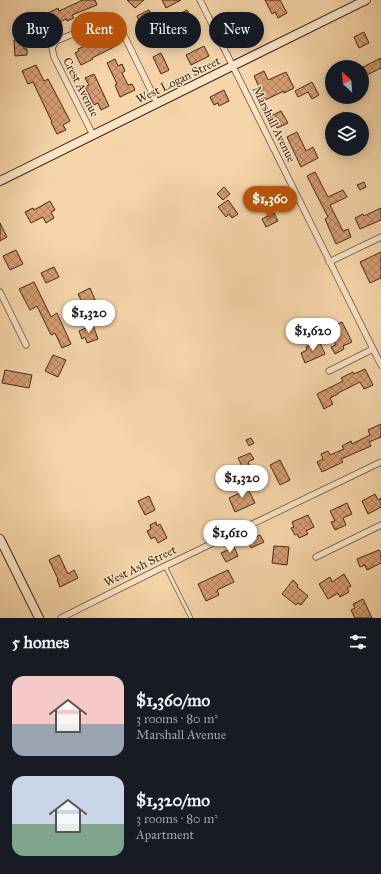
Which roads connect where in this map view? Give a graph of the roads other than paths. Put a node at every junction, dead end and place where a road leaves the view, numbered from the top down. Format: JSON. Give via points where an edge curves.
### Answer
{"nodes":[{"id":1,"x":200,"y":0,"type":"edge"},
{"id":2,"x":366,"y":0,"type":"edge"},
{"id":3,"x":234,"y":66,"type":"junction"},
{"id":4,"x":157,"y":103,"type":"junction"},
{"id":5,"x":93,"y":135,"type":"junction"},
{"id":6,"x":0,"y":181,"type":"edge"},
{"id":7,"x":381,"y":237,"type":"edge"},
{"id":8,"x":329,"y":262,"type":"junction"},
{"id":9,"x":0,"y":292,"type":"edge"},
{"id":10,"x":26,"y":345,"type":"dead end"},
{"id":11,"x":373,"y":349,"type":"junction"},
{"id":12,"x":381,"y":365,"type":"edge"},
{"id":13,"x":329,"y":371,"type":"dead end"},
{"id":14,"x":381,"y":462,"type":"edge"},
{"id":15,"x":381,"y":525,"type":"edge"},
{"id":16,"x":0,"y":539,"type":"edge"},
{"id":17,"x":316,"y":557,"type":"dead end"},
{"id":18,"x":165,"y":566,"type":"junction"},
{"id":19,"x":39,"y":618,"type":"edge"},
{"id":20,"x":61,"y":618,"type":"edge"},
{"id":21,"x":191,"y":618,"type":"edge"}],
"edges":[{"from":1,"to":3,"type":"street","name":"Marshall Avenue"},
{"from":2,"to":3,"type":"street","name":"West Logan Street"},
{"from":3,"to":4,"type":"street","name":"West Logan Street"},
{"from":3,"to":8,"type":"street","name":"Marshall Avenue"},
{"from":4,"to":5,"type":"street","name":"West Logan Street"},
{"from":4,"to":5,"type":"street","name":"Crest Avenue","via":[[115,20],[107,20],[56,42],[52,48],[54,57]]},
{"from":5,"to":6,"type":"street","name":"West Logan Street"},
{"from":7,"to":8,"type":"street"},
{"from":8,"to":11,"type":"street","name":"Marshall Avenue"},
{"from":9,"to":10,"type":"street"},
{"from":11,"to":12,"type":"street","name":"Marshall Avenue"},
{"from":11,"to":13,"type":"street"},
{"from":14,"to":18,"type":"street","name":"West Ash Street"},
{"from":15,"to":17,"type":"street"},
{"from":16,"to":19,"type":"street"},
{"from":18,"to":20,"type":"street","name":"West Ash Street"},
{"from":18,"to":21,"type":"lane"}]}
